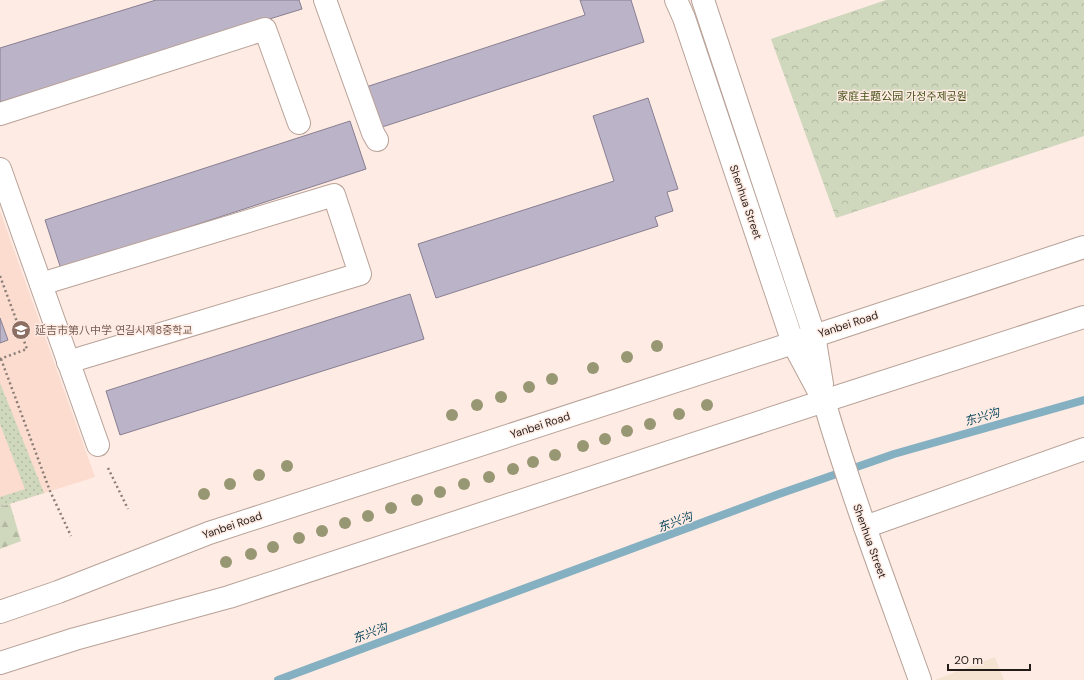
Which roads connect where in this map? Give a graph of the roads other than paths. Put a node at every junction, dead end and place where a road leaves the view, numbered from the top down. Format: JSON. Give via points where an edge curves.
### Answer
{"nodes":[{"id":1,"x":325,"y":0,"type":"edge"},
{"id":2,"x":676,"y":0,"type":"edge"},
{"id":3,"x":703,"y":0,"type":"edge"},
{"id":4,"x":0,"y":114,"type":"edge"},
{"id":5,"x":299,"y":123,"type":"dead end"},
{"id":6,"x":377,"y":140,"type":"dead end"},
{"id":7,"x":0,"y":169,"type":"edge"},
{"id":8,"x":1084,"y":246,"type":"edge"},
{"id":9,"x":41,"y":284,"type":"junction"},
{"id":10,"x":1084,"y":317,"type":"edge"},
{"id":11,"x":814,"y":335,"type":"junction"},
{"id":12,"x":793,"y":343,"type":"junction"},
{"id":13,"x":68,"y":362,"type":"junction"},
{"id":14,"x":824,"y":401,"type":"junction"},
{"id":15,"x":98,"y":445,"type":"road end"},
{"id":16,"x":1084,"y":449,"type":"edge"},
{"id":17,"x":865,"y":527,"type":"junction"},
{"id":18,"x":0,"y":612,"type":"edge"},
{"id":19,"x":0,"y":663,"type":"edge"},
{"id":20,"x":920,"y":680,"type":"edge"}],
"edges":[{"from":1,"to":6,"type":"main road"},
{"from":2,"to":12,"type":"main road","name":"Shenhua Street"},
{"from":3,"to":11,"type":"main road","name":"Shenhua Street"},
{"from":4,"to":5,"type":"main road","via":[[265,29]]},
{"from":7,"to":9,"type":"main road"},
{"from":8,"to":11,"type":"main road","name":"Yanbei Road"},
{"from":9,"to":13,"type":"main road"},
{"from":9,"to":13,"type":"main road","via":[[334,195],[360,274]]},
{"from":10,"to":14,"type":"main road"},
{"from":11,"to":12,"type":"main road","name":"Yanbei Road"},
{"from":11,"to":14,"type":"main road","name":"Shenhua Street"},
{"from":12,"to":14,"type":"main road","name":"Shenhua Street"},
{"from":12,"to":18,"type":"main road","name":"Yanbei Road","via":[[209,533]]},
{"from":13,"to":15,"type":"main road"},
{"from":14,"to":17,"type":"main road","name":"Shenhua Street"},
{"from":14,"to":19,"type":"main road","via":[[229,597],[75,638]]},
{"from":16,"to":17,"type":"main road"},
{"from":17,"to":20,"type":"main road","name":"Shenhua Street"}]}
